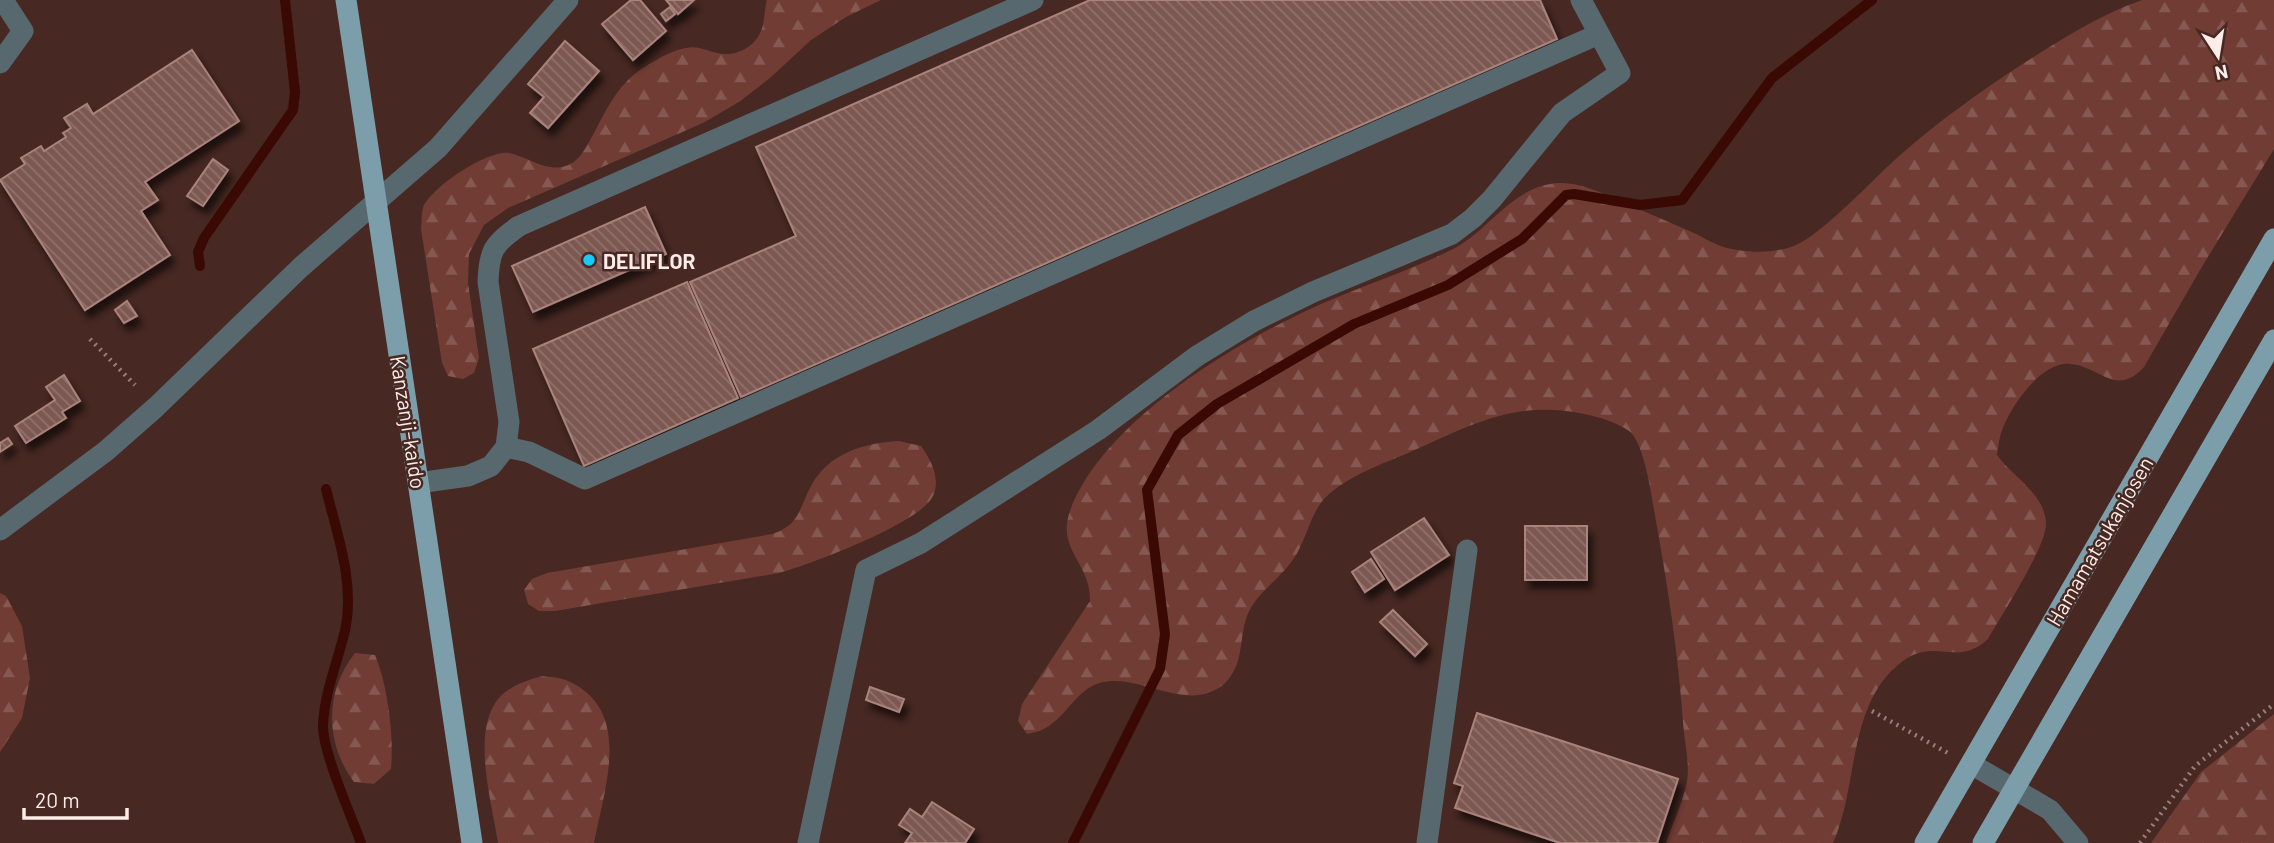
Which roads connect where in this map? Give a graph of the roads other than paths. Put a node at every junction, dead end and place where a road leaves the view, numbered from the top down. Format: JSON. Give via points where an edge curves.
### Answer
{"nodes":[{"id":1,"x":3,"y":0,"type":"edge"},
{"id":2,"x":346,"y":0,"type":"edge"},
{"id":3,"x":568,"y":0,"type":"edge"},
{"id":4,"x":1033,"y":0,"type":"edge"},
{"id":5,"x":1581,"y":0,"type":"edge"},
{"id":6,"x":1599,"y":34,"type":"junction"},
{"id":7,"x":0,"y":64,"type":"edge"},
{"id":8,"x":376,"y":202,"type":"junction"},
{"id":9,"x":2274,"y":239,"type":"edge"},
{"id":10,"x":2274,"y":340,"type":"edge"},
{"id":11,"x":506,"y":447,"type":"junction"},
{"id":12,"x":418,"y":483,"type":"junction"},
{"id":13,"x":0,"y":530,"type":"edge"},
{"id":14,"x":1467,"y":551,"type":"dead end"},
{"id":15,"x":1971,"y":764,"type":"junction"},
{"id":16,"x":2014,"y":789,"type":"junction"},
{"id":17,"x":472,"y":843,"type":"edge"},
{"id":18,"x":808,"y":843,"type":"edge"},
{"id":19,"x":1427,"y":843,"type":"edge"},
{"id":20,"x":1925,"y":843,"type":"edge"},
{"id":21,"x":1983,"y":843,"type":"edge"},
{"id":22,"x":2078,"y":843,"type":"edge"}],
"edges":[{"from":1,"to":7,"type":"street","via":[[23,31]]},
{"from":2,"to":8,"type":"main road","name":"Kanzanji-kaido"},
{"from":3,"to":8,"type":"street","via":[[438,148]]},
{"from":4,"to":11,"type":"street","via":[[519,226],[500,240],[489,259],[488,282],[509,422]]},
{"from":5,"to":6,"type":"street"},
{"from":6,"to":11,"type":"street","via":[[585,479],[529,452]]},
{"from":6,"to":18,"type":"street","via":[[1620,73],[1562,113],[1492,199],[1452,234],[1254,321],[1197,356],[1098,430],[921,543],[866,570]]},
{"from":8,"to":12,"type":"main road","name":"Kanzanji-kaido"},
{"from":8,"to":13,"type":"street","via":[[106,451]]},
{"from":9,"to":15,"type":"main road","name":"Hamamatsukanjosen"},
{"from":10,"to":16,"type":"main road"},
{"from":11,"to":12,"type":"street","via":[[491,466],[468,476]]},
{"from":12,"to":17,"type":"main road","name":"Kanzanji-kaido"},
{"from":14,"to":19,"type":"street"},
{"from":15,"to":16,"type":"street"},
{"from":15,"to":20,"type":"main road","name":"Hamamatsukanjosen"},
{"from":16,"to":21,"type":"main road"},
{"from":16,"to":22,"type":"street","via":[[2050,810]]}]}
